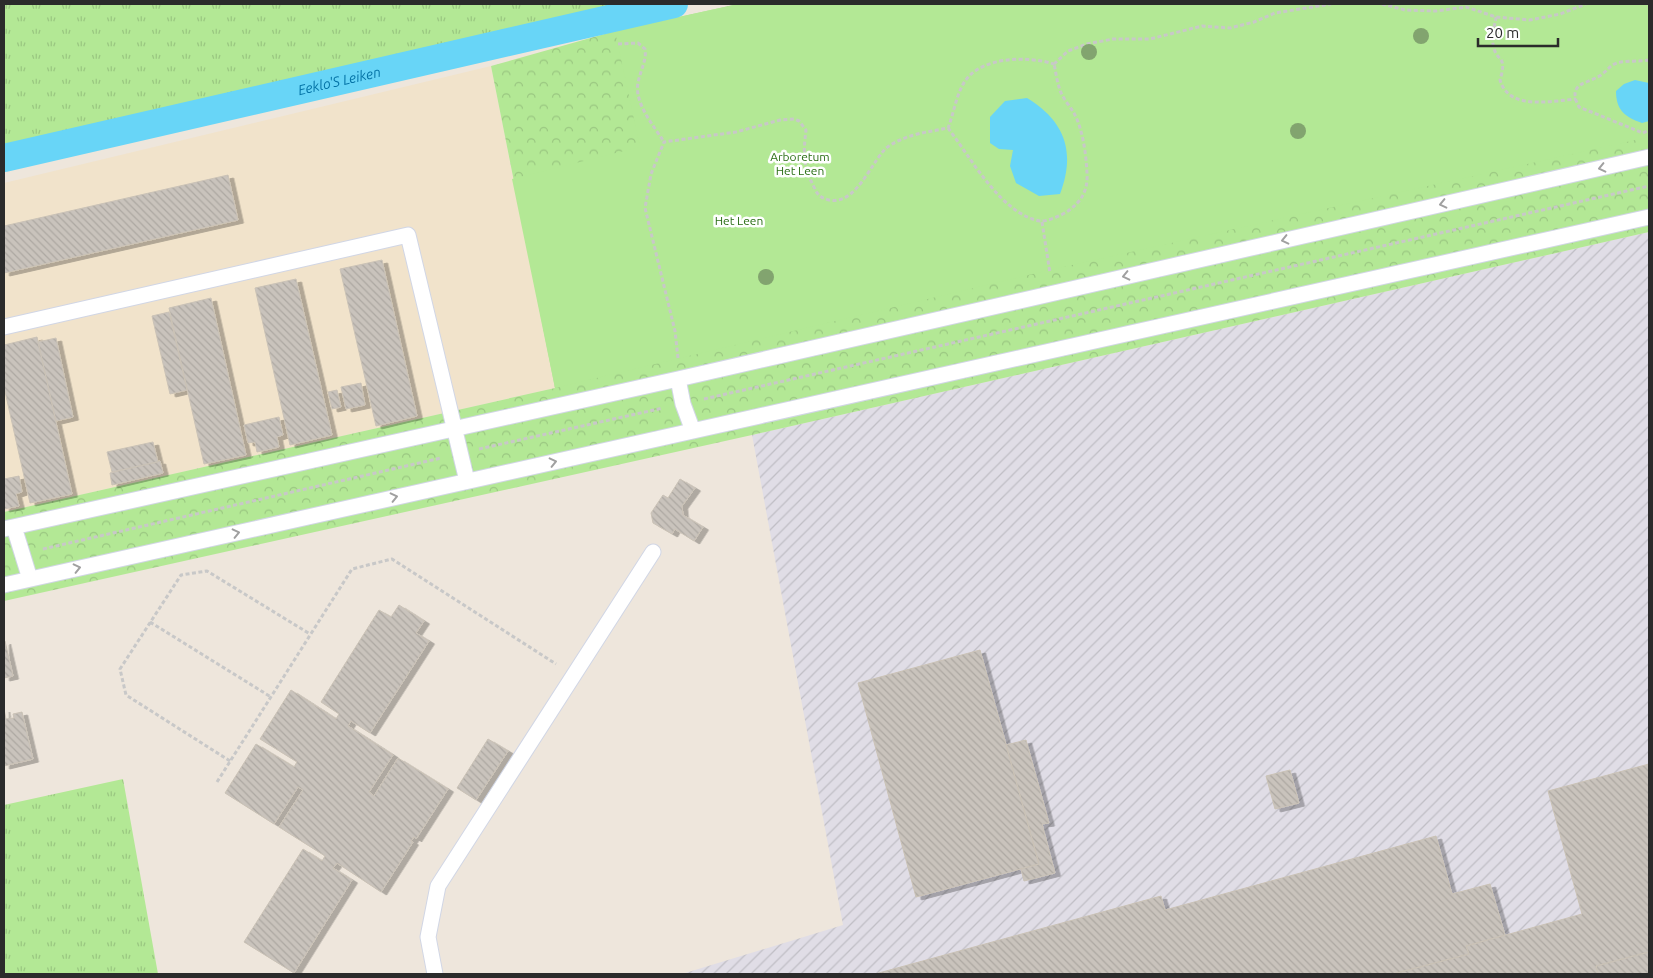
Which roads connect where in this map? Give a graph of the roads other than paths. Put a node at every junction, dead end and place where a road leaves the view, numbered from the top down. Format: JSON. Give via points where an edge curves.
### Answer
{"nodes":[{"id":1,"x":1649,"y":157,"type":"edge"},
{"id":2,"x":1649,"y":217,"type":"edge"},
{"id":3,"x":4,"y":327,"type":"edge"},
{"id":4,"x":678,"y":378,"type":"junction"},
{"id":5,"x":454,"y":428,"type":"junction"},
{"id":6,"x":693,"y":431,"type":"junction"},
{"id":7,"x":467,"y":481,"type":"junction"},
{"id":8,"x":9,"y":528,"type":"edge"},
{"id":9,"x":653,"y":552,"type":"dead end"},
{"id":10,"x":30,"y":579,"type":"junction"},
{"id":11,"x":4,"y":585,"type":"edge"},
{"id":12,"x":435,"y":974,"type":"edge"}],
"edges":[{"from":1,"to":4,"type":"lane","one_way":true},
{"from":2,"to":6,"type":"lane"},
{"from":3,"to":5,"type":"lane","via":[[408,235]]},
{"from":4,"to":5,"type":"lane"},
{"from":4,"to":6,"type":"lane"},
{"from":5,"to":7,"type":"lane"},
{"from":5,"to":8,"type":"lane"},
{"from":7,"to":6,"type":"lane","one_way":true},
{"from":10,"to":7,"type":"lane","one_way":true},
{"from":8,"to":10,"type":"lane"},
{"from":9,"to":12,"type":"lane","via":[[438,886],[428,937]]},
{"from":10,"to":11,"type":"lane"}]}
